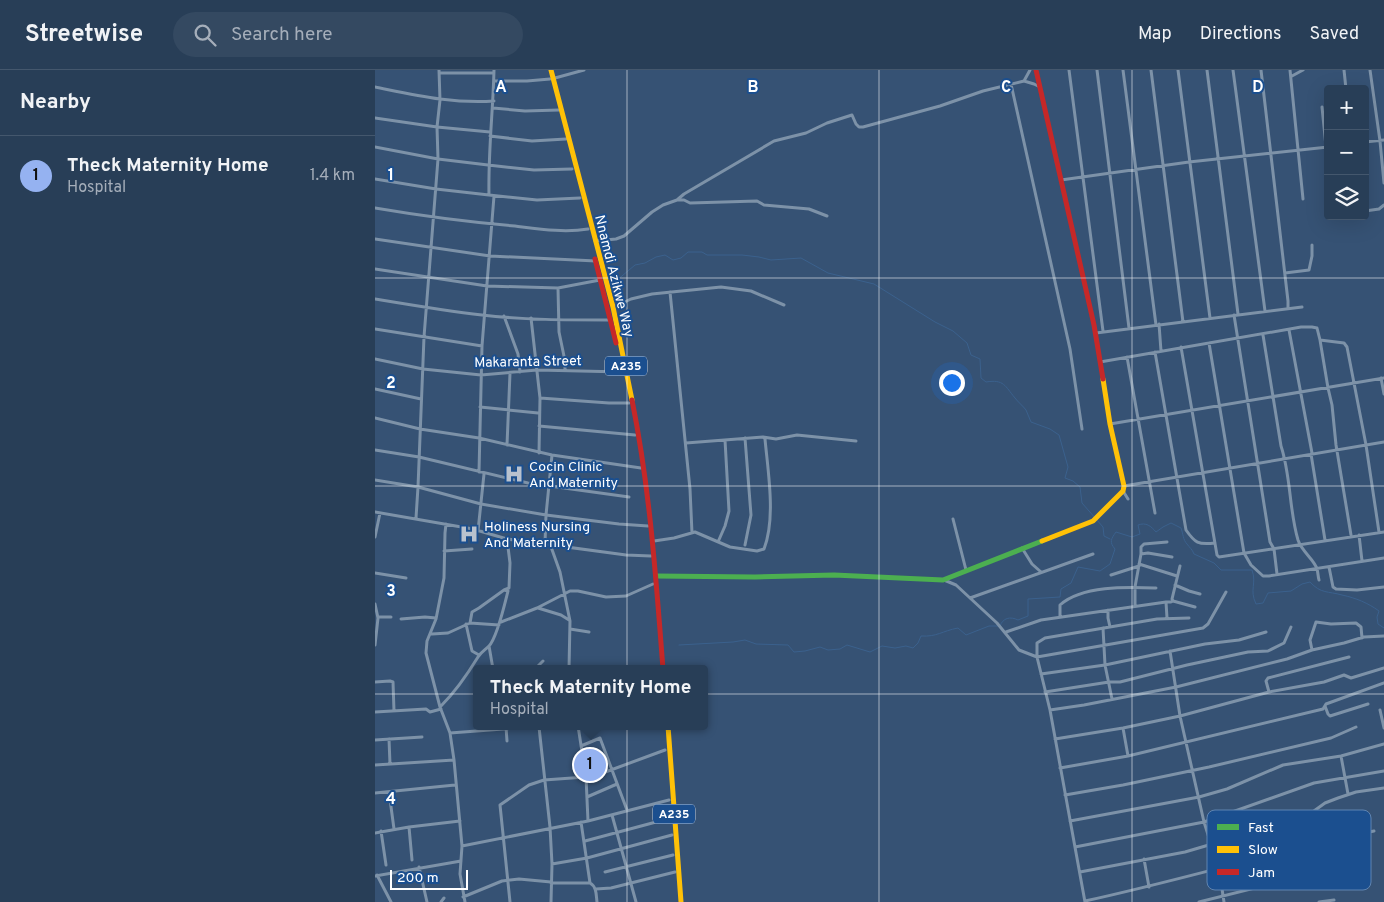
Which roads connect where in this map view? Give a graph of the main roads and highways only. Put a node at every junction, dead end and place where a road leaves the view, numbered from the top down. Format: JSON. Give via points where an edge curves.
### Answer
{"nodes":[{"id":1,"x":547,"y":70,"type":"edge"},
{"id":2,"x":551,"y":70,"type":"edge"},
{"id":3,"x":1036,"y":70,"type":"edge"},
{"id":4,"x":552,"y":79,"type":"junction"},
{"id":5,"x":656,"y":576,"type":"junction"},
{"id":6,"x":659,"y":665,"type":"edge"},
{"id":7,"x":663,"y":665,"type":"edge"},
{"id":8,"x":664,"y":730,"type":"edge"},
{"id":9,"x":668,"y":730,"type":"edge"},
{"id":10,"x":676,"y":902,"type":"edge"},
{"id":11,"x":681,"y":902,"type":"edge"}],
"edges":[{"from":1,"to":4,"type":"main road","name":"Nnamdi Azikwe Way","number":"A235"},
{"from":2,"to":4,"type":"main road","name":"Nnamdi Azikwe Way","number":"A235"},
{"from":3,"to":5,"type":"main road","via":[[1095,333],[1123,488],[1095,519],[943,580],[834,575]]},
{"from":4,"to":5,"type":"main road","name":"Nnamdi Azikwe Way","number":"A235","via":[[613,307],[643,454]]},
{"from":4,"to":6,"type":"main road","name":"Nnamdi Azikwe Way","number":"A235","via":[[623,372],[635,435],[648,526]]},
{"from":5,"to":7,"type":"main road","name":"Nnamdi Azikwe Way","number":"A235"},
{"from":8,"to":10,"type":"main road","number":"A235"},
{"from":9,"to":11,"type":"main road","number":"A235"}]}
